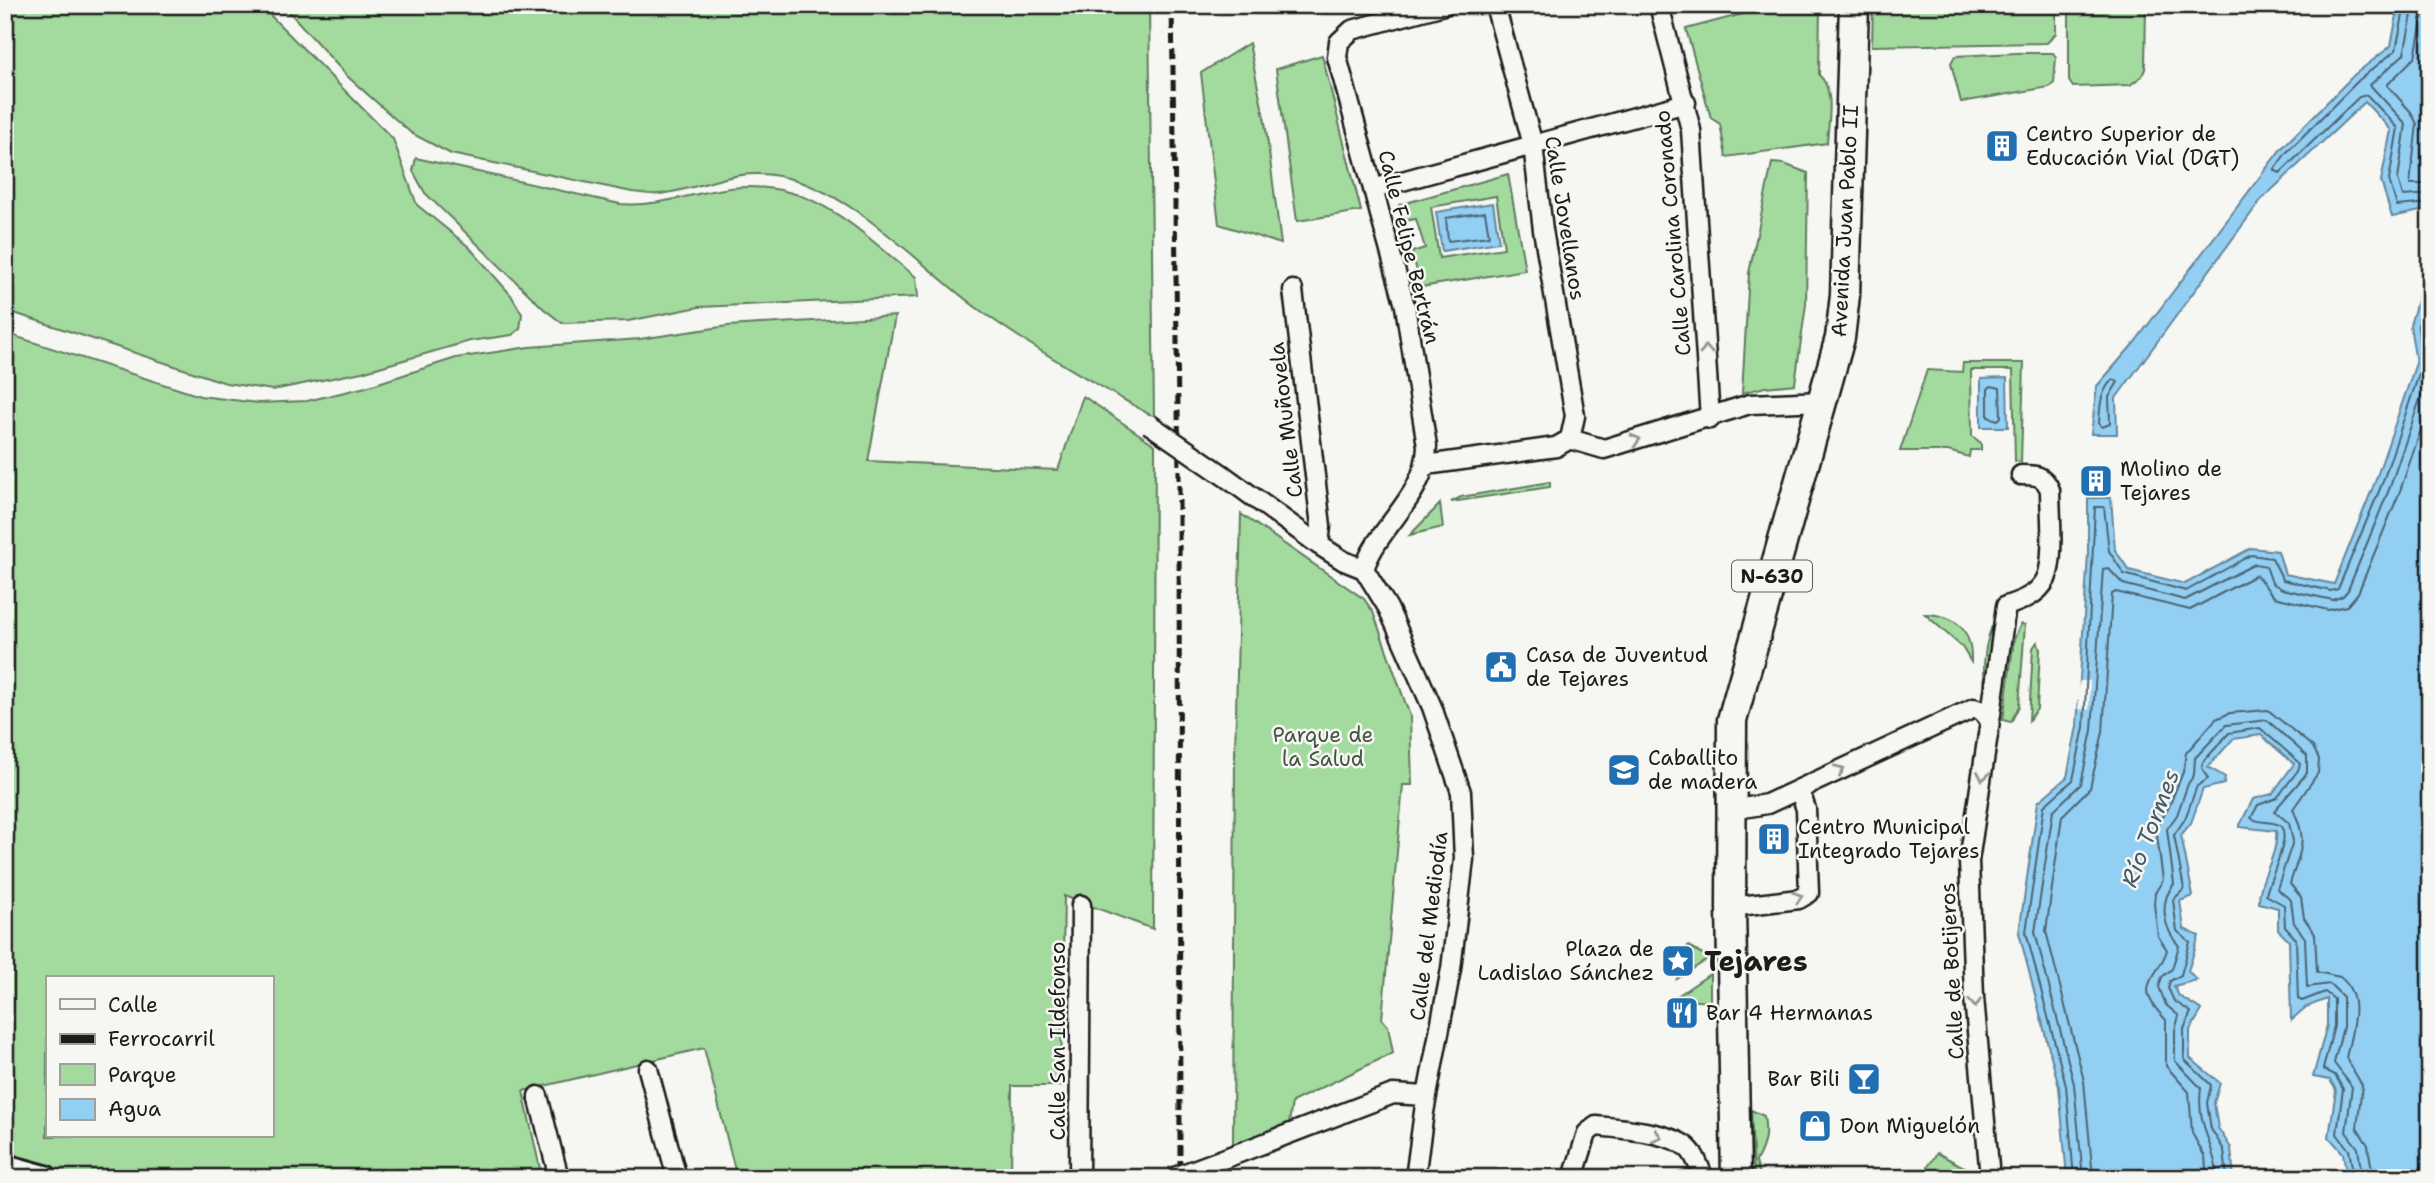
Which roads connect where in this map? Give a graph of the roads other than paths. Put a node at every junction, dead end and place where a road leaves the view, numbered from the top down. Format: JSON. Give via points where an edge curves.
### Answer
{"nodes":[{"id":1,"x":1444,"y":5,"type":"edge"},
{"id":2,"x":1496,"y":5,"type":"edge"},
{"id":3,"x":1659,"y":5,"type":"edge"},
{"id":4,"x":1854,"y":5,"type":"edge"},
{"id":5,"x":1686,"y":103,"type":"junction"},
{"id":6,"x":1532,"y":145,"type":"junction"},
{"id":7,"x":1373,"y":189,"type":"junction"},
{"id":8,"x":1293,"y":290,"type":"dead end"},
{"id":9,"x":1822,"y":401,"type":"junction"},
{"id":10,"x":1710,"y":419,"type":"junction"},
{"id":11,"x":1149,"y":424,"type":"dead end"},
{"id":12,"x":1570,"y":439,"type":"junction"},
{"id":13,"x":1426,"y":465,"type":"junction"},
{"id":14,"x":2021,"y":475,"type":"dead end"},
{"id":15,"x":1319,"y":545,"type":"junction"},
{"id":16,"x":1364,"y":569,"type":"junction"},
{"id":17,"x":1986,"y":716,"type":"junction"},
{"id":18,"x":1799,"y":789,"type":"junction"},
{"id":19,"x":1731,"y":810,"type":"junction"},
{"id":20,"x":1081,"y":905,"type":"dead end"},
{"id":21,"x":1731,"y":906,"type":"junction"},
{"id":22,"x":648,"y":1069,"type":"dead end"},
{"id":23,"x":538,"y":1096,"type":"dead end"},
{"id":24,"x":1426,"y":1096,"type":"junction"},
{"id":25,"x":5,"y":1167,"type":"edge"},
{"id":26,"x":1702,"y":1175,"type":"edge"},
{"id":27,"x":45,"y":1178,"type":"edge"},
{"id":28,"x":559,"y":1178,"type":"edge"},
{"id":29,"x":677,"y":1178,"type":"edge"},
{"id":30,"x":1079,"y":1178,"type":"edge"},
{"id":31,"x":1172,"y":1178,"type":"edge"},
{"id":32,"x":1415,"y":1178,"type":"edge"},
{"id":33,"x":1573,"y":1178,"type":"edge"},
{"id":34,"x":1737,"y":1178,"type":"edge"},
{"id":35,"x":1990,"y":1178,"type":"edge"}],
"edges":[{"from":1,"to":7,"type":"street","name":"Calle Felipe Bertrán","via":[[1352,30],[1339,42],[1337,57]]},
{"from":2,"to":6,"type":"street","name":"Calle Jovellanos"},
{"from":3,"to":5,"type":"street","name":"Calle Carolina Coronado"},
{"from":4,"to":9,"type":"highway","name":"Avenida Juan Pablo II","number":"N-630","via":[[1845,295],[1840,338]]},
{"from":5,"to":6,"type":"street"},
{"from":10,"to":5,"type":"street","name":"Calle Carolina Coronado","one_way":true},
{"from":6,"to":7,"type":"street"},
{"from":6,"to":12,"type":"street","name":"Calle Jovellanos","via":[[1575,416]]},
{"from":7,"to":13,"type":"street","name":"Calle Felipe Bertrán","via":[[1405,306]]},
{"from":8,"to":15,"type":"street","name":"Calle Muñovela","via":[[1321,526]]},
{"from":9,"to":10,"type":"street","via":[[1750,404]]},
{"from":9,"to":19,"type":"highway","name":"Avenida Juan Pablo II","number":"N-630","via":[[1732,720]]},
{"from":12,"to":10,"type":"street","one_way":true,"via":[[1604,449]]},
{"from":11,"to":15,"type":"street","name":"Calle Muñovela","bridge":true},
{"from":12,"to":13,"type":"street","via":[[1556,447]]},
{"from":13,"to":16,"type":"street","via":[[1415,492],[1369,554]]},
{"from":14,"to":17,"type":"street","name":"Calle de Botijeros","via":[[2038,475],[2050,490],[2048,566],[2046,579],[2035,592],[2006,606]]},
{"from":15,"to":16,"type":"street","name":"Calle Muñovela"},
{"from":16,"to":24,"type":"street","name":"Calle del Mediodía","via":[[1388,608],[1441,728],[1461,792],[1464,859],[1455,941]]},
{"from":18,"to":17,"type":"street","one_way":true,"via":[[1975,708]]},
{"from":17,"to":35,"type":"street","name":"Calle de Botijeros","one_way":true,"via":[[1969,861]]},
{"from":18,"to":19,"type":"street","via":[[1767,804]]},
{"from":21,"to":18,"type":"street","one_way":true,"via":[[1799,900],[1809,893],[1806,809]]},
{"from":19,"to":21,"type":"highway","name":"Avenida Juan Pablo II","number":"N-630"},
{"from":20,"to":30,"type":"street","name":"Calle San Ildefonso"},
{"from":21,"to":34,"type":"highway","name":"Avenida Juan Pablo II","number":"N-630"},
{"from":22,"to":29,"type":"street"},
{"from":23,"to":28,"type":"street"},
{"from":24,"to":31,"type":"street","bridge":true,"via":[[1393,1094]]},
{"from":24,"to":32,"type":"street","name":"Calle del Mediodía"},
{"from":25,"to":27,"type":"main road"},
{"from":33,"to":26,"type":"street","one_way":true,"via":[[1587,1133],[1596,1126],[1680,1142],[1693,1154]]}]}
